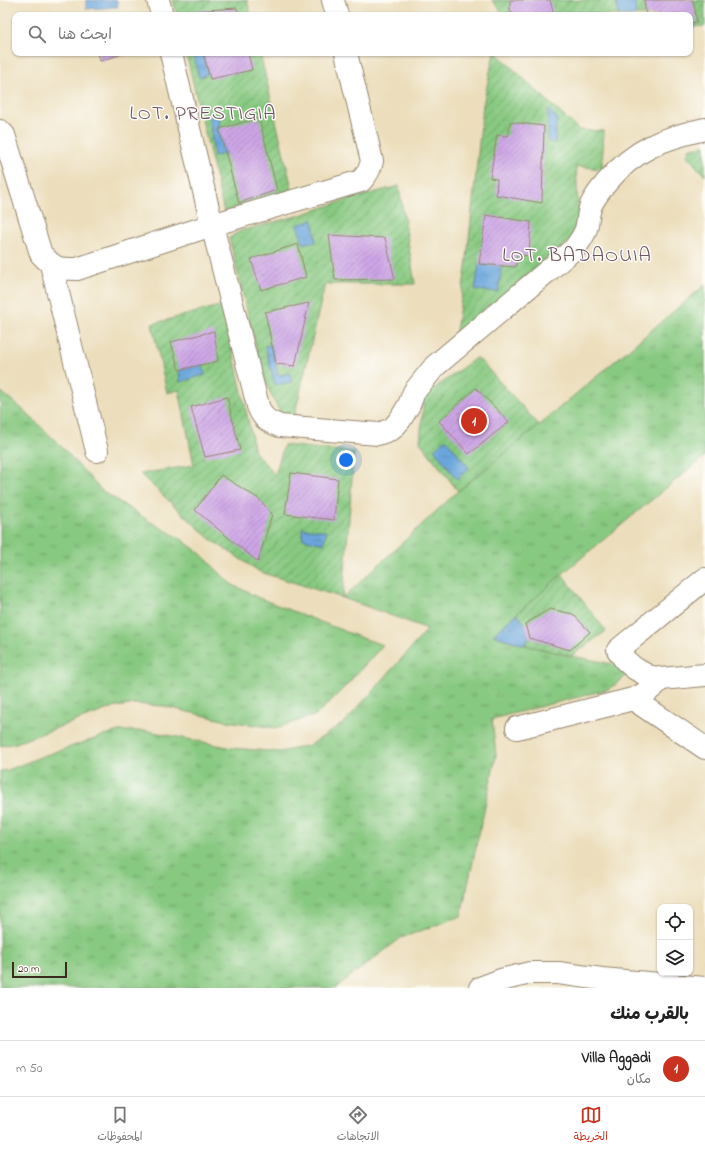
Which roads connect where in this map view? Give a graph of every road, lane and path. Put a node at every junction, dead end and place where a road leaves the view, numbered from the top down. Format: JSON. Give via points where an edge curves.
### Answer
{"nodes":[{"id":1,"x":158,"y":0,"type":"edge"},
{"id":2,"x":333,"y":0,"type":"edge"},
{"id":3,"x":161,"y":12,"type":"edge"},
{"id":4,"x":336,"y":12,"type":"edge"},
{"id":5,"x":172,"y":56,"type":"edge"},
{"id":6,"x":347,"y":56,"type":"edge"},
{"id":7,"x":705,"y":128,"type":"edge"},
{"id":8,"x":1,"y":129,"type":"edge"},
{"id":9,"x":212,"y":225,"type":"junction"},
{"id":10,"x":51,"y":264,"type":"junction"},
{"id":11,"x":97,"y":451,"type":"dead end"},
{"id":12,"x":705,"y":579,"type":"edge"},
{"id":13,"x":705,"y":675,"type":"edge"},
{"id":14,"x":661,"y":679,"type":"junction"},
{"id":15,"x":633,"y":699,"type":"junction"},
{"id":16,"x":517,"y":728,"type":"dead end"},
{"id":17,"x":705,"y":748,"type":"edge"},
{"id":18,"x":599,"y":983,"type":"edge"},
{"id":19,"x":480,"y":988,"type":"edge"},
{"id":20,"x":705,"y":988,"type":"edge"}],
"edges":[{"from":1,"to":3,"type":"street"},
{"from":2,"to":4,"type":"street"},
{"from":5,"to":9,"type":"street"},
{"from":6,"to":9,"type":"street","via":[[372,161],[367,175],[361,181]]},
{"from":7,"to":9,"type":"street","via":[[680,134],[656,144],[618,170],[591,205],[586,231],[575,248],[435,366],[414,392],[400,420],[392,429],[378,434],[280,426],[268,422],[262,415]]},
{"from":8,"to":10,"type":"street","via":[[41,254]]},
{"from":9,"to":10,"type":"street","via":[[77,269],[61,269]]},
{"from":10,"to":11,"type":"street"},
{"from":12,"to":14,"type":"street","via":[[618,650],[634,668],[648,676]]},
{"from":13,"to":14,"type":"street"},
{"from":14,"to":15,"type":"street","via":[[644,695]]},
{"from":15,"to":16,"type":"street"},
{"from":15,"to":17,"type":"street"},
{"from":18,"to":19,"type":"street","via":[[558,973],[530,973]]},
{"from":18,"to":20,"type":"street"}]}
